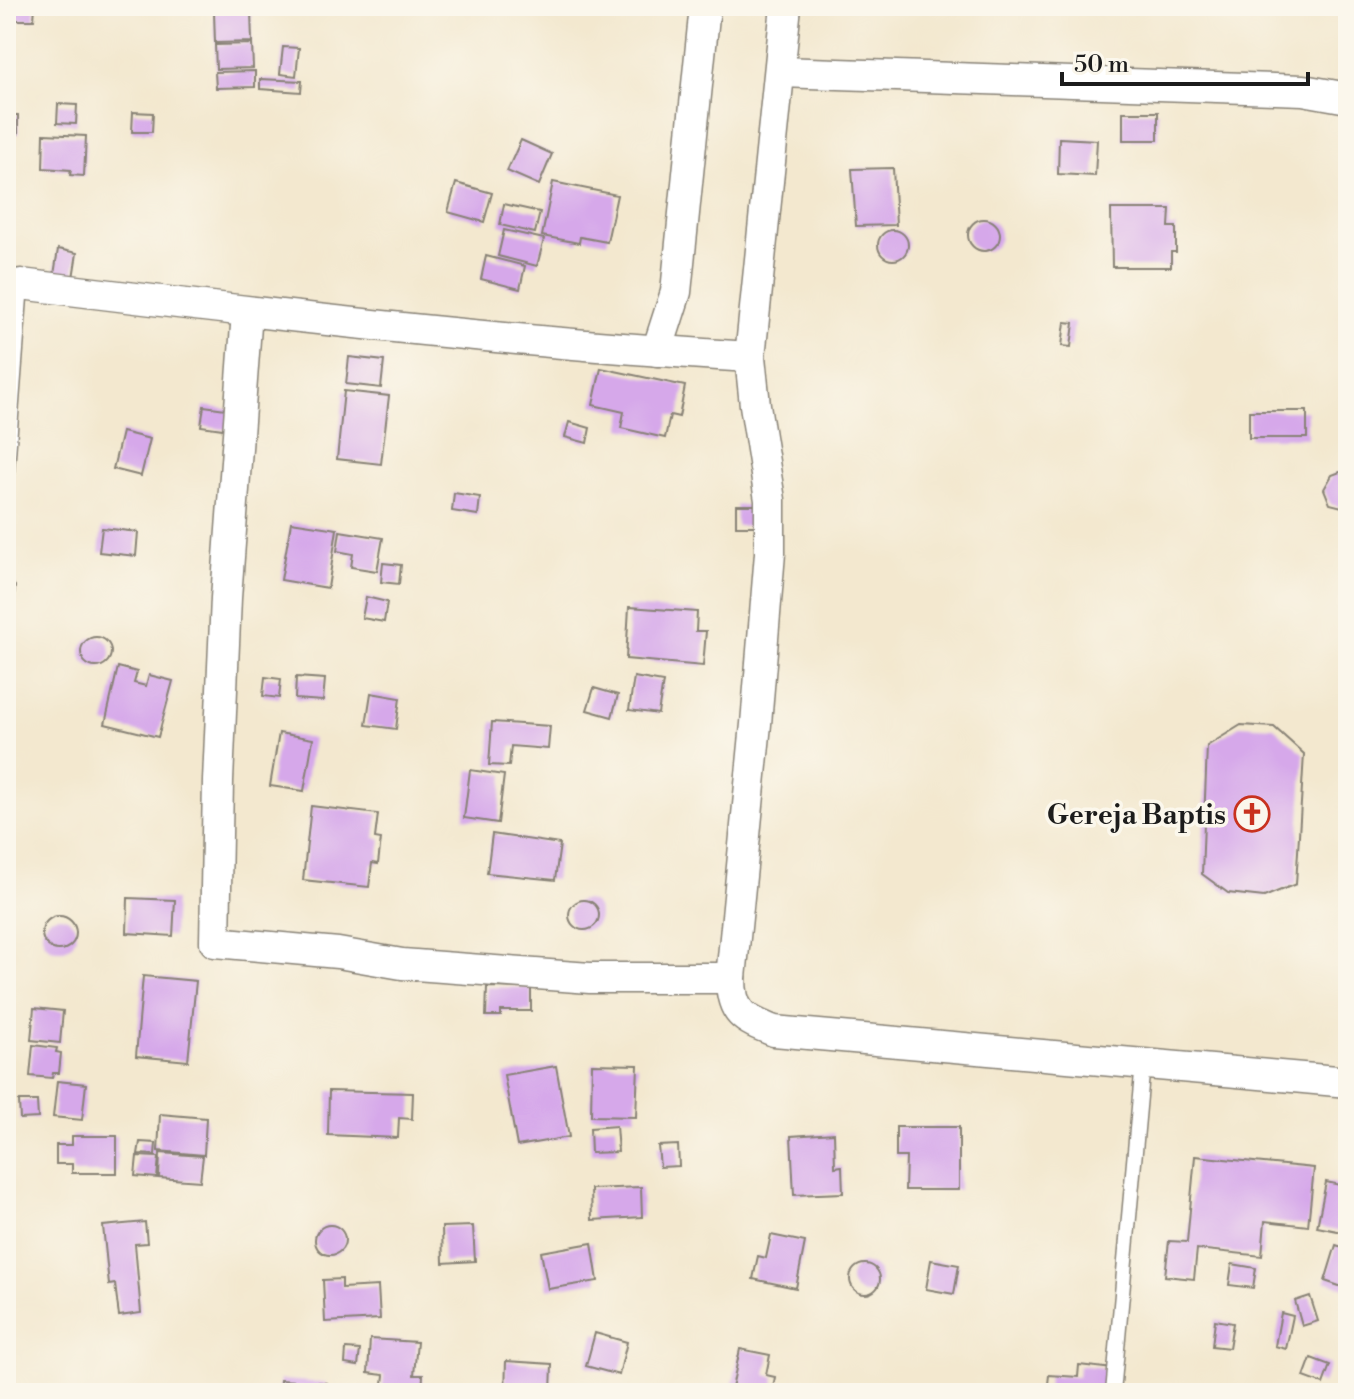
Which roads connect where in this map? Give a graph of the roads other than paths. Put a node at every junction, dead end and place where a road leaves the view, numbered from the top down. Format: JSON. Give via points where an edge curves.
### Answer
{"nodes":[{"id":1,"x":705,"y":6,"type":"edge"},
{"id":2,"x":786,"y":6,"type":"edge"},
{"id":3,"x":780,"y":72,"type":"junction"},
{"id":4,"x":1348,"y":98,"type":"edge"},
{"id":5,"x":21,"y":284,"type":"joint"},
{"id":6,"x":247,"y":312,"type":"junction"},
{"id":7,"x":657,"y":351,"type":"junction"},
{"id":8,"x":750,"y":357,"type":"junction"},
{"id":9,"x":6,"y":482,"type":"edge"},
{"id":10,"x":731,"y":978,"type":"junction"},
{"id":11,"x":1143,"y":1062,"type":"junction"},
{"id":12,"x":1348,"y":1082,"type":"edge"},
{"id":13,"x":1113,"y":1393,"type":"edge"}],
"edges":[{"from":1,"to":7,"type":"street","via":[[676,292]]},
{"from":2,"to":3,"type":"street"},
{"from":3,"to":4,"type":"street","via":[[1303,90]]},
{"from":3,"to":8,"type":"street"},
{"from":5,"to":6,"type":"street"},
{"from":5,"to":9,"type":"lane"},
{"from":6,"to":7,"type":"street"},
{"from":6,"to":10,"type":"street","via":[[225,613],[215,942],[402,964],[590,978]]},
{"from":7,"to":8,"type":"street"},
{"from":8,"to":10,"type":"street","via":[[770,500],[770,553]]},
{"from":10,"to":11,"type":"street","via":[[731,992],[743,1018],[774,1031]]},
{"from":11,"to":12,"type":"street"},
{"from":11,"to":13,"type":"lane"}]}
